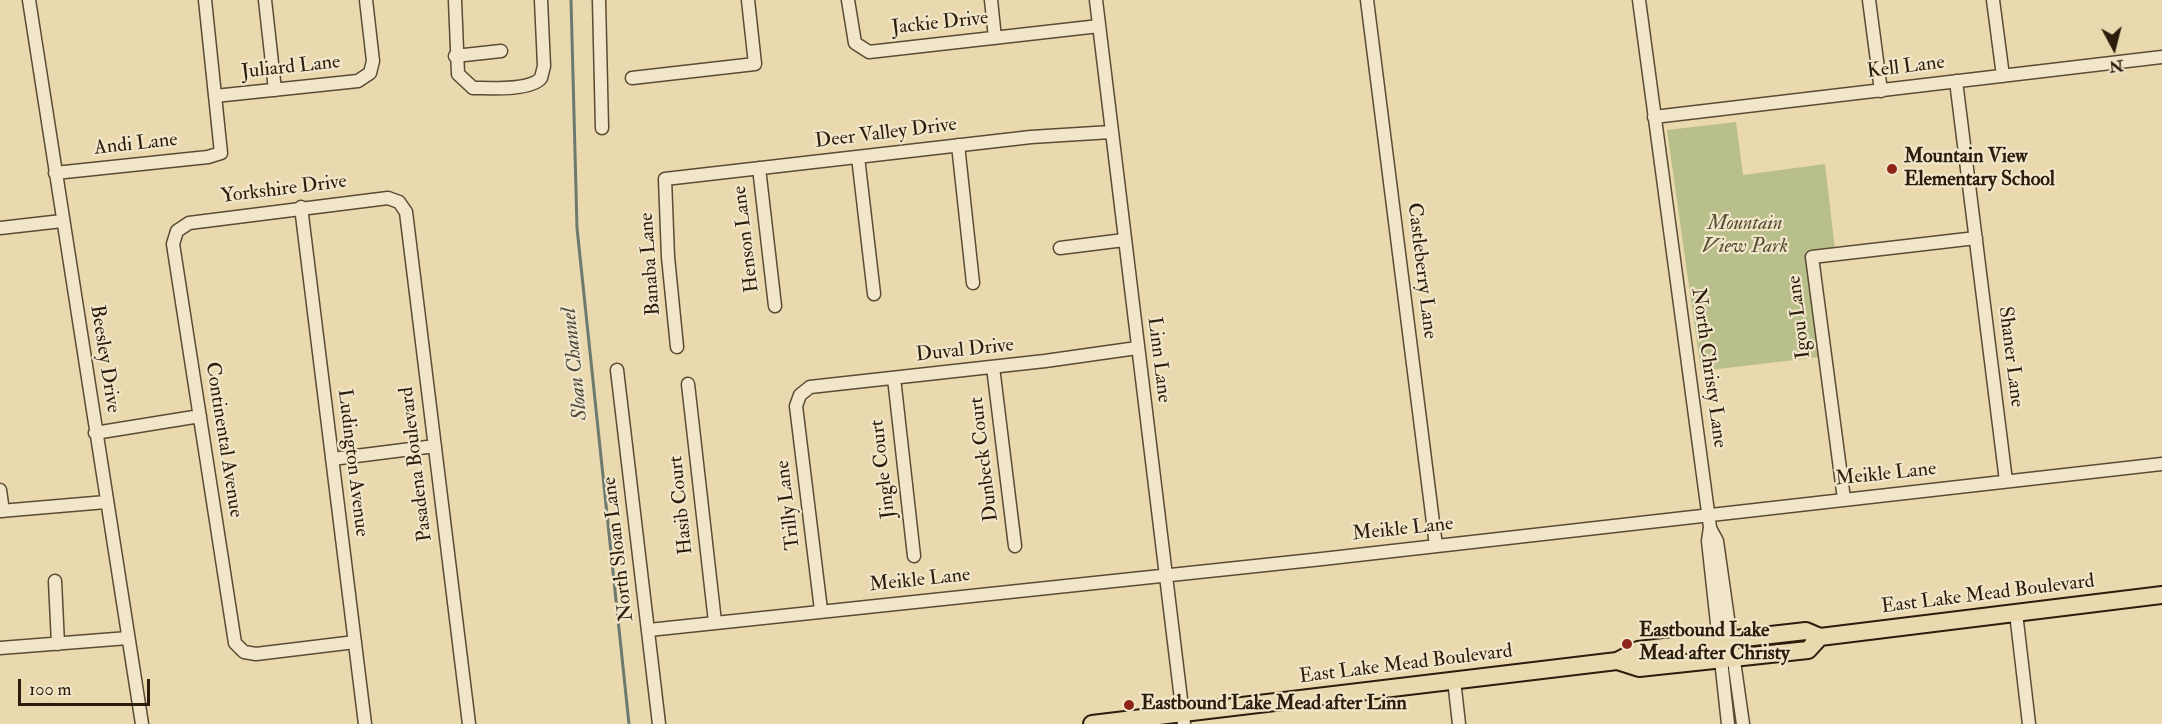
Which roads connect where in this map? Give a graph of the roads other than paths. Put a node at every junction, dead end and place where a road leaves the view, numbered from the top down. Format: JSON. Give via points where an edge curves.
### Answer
{"nodes":[{"id":1,"x":29,"y":0,"type":"edge"},
{"id":2,"x":205,"y":0,"type":"edge"},
{"id":3,"x":265,"y":0,"type":"edge"},
{"id":4,"x":366,"y":0,"type":"edge"},
{"id":5,"x":455,"y":0,"type":"edge"},
{"id":6,"x":541,"y":0,"type":"edge"},
{"id":7,"x":599,"y":0,"type":"edge"},
{"id":8,"x":748,"y":0,"type":"edge"},
{"id":9,"x":848,"y":0,"type":"edge"},
{"id":10,"x":991,"y":0,"type":"edge"},
{"id":11,"x":1096,"y":0,"type":"edge"},
{"id":12,"x":1367,"y":0,"type":"edge"},
{"id":13,"x":1639,"y":0,"type":"edge"},
{"id":14,"x":1869,"y":0,"type":"edge"},
{"id":15,"x":1993,"y":0,"type":"edge"},
{"id":16,"x":1099,"y":26,"type":"junction"},
{"id":17,"x":995,"y":38,"type":"junction"},
{"id":18,"x":501,"y":51,"type":"dead end"},
{"id":19,"x":455,"y":56,"type":"junction"},
{"id":20,"x":2162,"y":57,"type":"edge"},
{"id":21,"x":2003,"y":76,"type":"junction"},
{"id":22,"x":632,"y":78,"type":"dead end"},
{"id":23,"x":1956,"y":81,"type":"junction"},
{"id":24,"x":275,"y":90,"type":"junction"},
{"id":25,"x":1881,"y":91,"type":"junction"},
{"id":26,"x":215,"y":96,"type":"junction"},
{"id":27,"x":1654,"y":117,"type":"junction"},
{"id":28,"x":602,"y":128,"type":"dead end"},
{"id":29,"x":1112,"y":132,"type":"junction"},
{"id":30,"x":958,"y":145,"type":"junction"},
{"id":31,"x":858,"y":157,"type":"junction"},
{"id":32,"x":759,"y":168,"type":"junction"},
{"id":33,"x":55,"y":173,"type":"junction"},
{"id":34,"x":665,"y":179,"type":"joint"},
{"id":35,"x":399,"y":202,"type":"joint"},
{"id":36,"x":301,"y":207,"type":"junction"},
{"id":37,"x":62,"y":221,"type":"junction"},
{"id":38,"x":0,"y":228,"type":"edge"},
{"id":39,"x":177,"y":231,"type":"joint"},
{"id":40,"x":1976,"y":238,"type":"junction"},
{"id":41,"x":1124,"y":240,"type":"junction"},
{"id":42,"x":1060,"y":248,"type":"dead end"},
{"id":43,"x":974,"y":284,"type":"dead end"},
{"id":44,"x":874,"y":294,"type":"dead end"},
{"id":45,"x":775,"y":306,"type":"dead end"},
{"id":46,"x":677,"y":347,"type":"dead end"},
{"id":47,"x":1137,"y":348,"type":"junction"},
{"id":48,"x":993,"y":367,"type":"junction"},
{"id":49,"x":617,"y":370,"type":"dead end"},
{"id":50,"x":894,"y":378,"type":"junction"},
{"id":51,"x":688,"y":384,"type":"dead end"},
{"id":52,"x":800,"y":395,"type":"joint"},
{"id":53,"x":200,"y":416,"type":"junction"},
{"id":54,"x":95,"y":433,"type":"junction"},
{"id":55,"x":435,"y":446,"type":"junction"},
{"id":56,"x":332,"y":459,"type":"junction"},
{"id":57,"x":2162,"y":465,"type":"edge"},
{"id":58,"x":2006,"y":481,"type":"junction"},
{"id":59,"x":0,"y":490,"type":"edge"},
{"id":60,"x":1844,"y":499,"type":"junction"},
{"id":61,"x":106,"y":502,"type":"junction"},
{"id":62,"x":2,"y":511,"type":"edge"},
{"id":63,"x":1708,"y":514,"type":"junction"},
{"id":64,"x":1015,"y":546,"type":"dead end"},
{"id":65,"x":1436,"y":546,"type":"junction"},
{"id":66,"x":914,"y":556,"type":"dead end"},
{"id":67,"x":1166,"y":573,"type":"junction"},
{"id":68,"x":55,"y":581,"type":"dead end"},
{"id":69,"x":2162,"y":595,"type":"edge"},
{"id":70,"x":821,"y":610,"type":"junction"},
{"id":71,"x":2016,"y":613,"type":"junction"},
{"id":72,"x":715,"y":622,"type":"junction"},
{"id":73,"x":649,"y":630,"type":"junction"},
{"id":74,"x":1820,"y":637,"type":"junction"},
{"id":75,"x":128,"y":638,"type":"junction"},
{"id":76,"x":1724,"y":641,"type":"junction"},
{"id":77,"x":355,"y":642,"type":"junction"},
{"id":78,"x":58,"y":644,"type":"junction"},
{"id":79,"x":0,"y":648,"type":"edge"},
{"id":80,"x":1727,"y":658,"type":"junction"},
{"id":81,"x":1617,"y":661,"type":"junction"},
{"id":82,"x":1454,"y":680,"type":"junction"},
{"id":83,"x":1184,"y":718,"type":"edge"},
{"id":84,"x":142,"y":724,"type":"edge"},
{"id":85,"x":365,"y":724,"type":"edge"},
{"id":86,"x":469,"y":724,"type":"edge"},
{"id":87,"x":659,"y":724,"type":"edge"},
{"id":88,"x":1092,"y":724,"type":"edge"},
{"id":89,"x":1459,"y":724,"type":"edge"},
{"id":90,"x":1728,"y":724,"type":"edge"},
{"id":91,"x":1743,"y":724,"type":"edge"},
{"id":92,"x":2030,"y":724,"type":"edge"}],
"edges":[{"from":1,"to":33,"type":"street","name":"Beesley Drive"},
{"from":2,"to":26,"type":"street"},
{"from":3,"to":24,"type":"street"},
{"from":4,"to":24,"type":"street","name":"Juliard Lane","via":[[373,61],[370,73],[358,81]]},
{"from":5,"to":19,"type":"street"},
{"from":6,"to":19,"type":"street","via":[[544,66],[537,83],[473,88],[458,74]]},
{"from":7,"to":28,"type":"street"},
{"from":8,"to":22,"type":"street","via":[[755,64]]},
{"from":9,"to":17,"type":"street","name":"Jackie Drive","via":[[852,36],[869,52]]},
{"from":10,"to":17,"type":"street"},
{"from":11,"to":16,"type":"street","name":"Linn Lane"},
{"from":12,"to":65,"type":"street","name":"Castleberry Lane"},
{"from":13,"to":27,"type":"street","name":"North Christy Lane"},
{"from":14,"to":25,"type":"street"},
{"from":15,"to":21,"type":"street"},
{"from":16,"to":17,"type":"street","name":"Jackie Drive"},
{"from":16,"to":29,"type":"street","name":"Linn Lane"},
{"from":18,"to":19,"type":"street"},
{"from":20,"to":21,"type":"street","name":"Kell Lane"},
{"from":21,"to":23,"type":"street","name":"Kell Lane"},
{"from":23,"to":25,"type":"street","name":"Kell Lane"},
{"from":23,"to":40,"type":"street","name":"Shaner Lane"},
{"from":24,"to":26,"type":"street","name":"Juliard Lane"},
{"from":25,"to":27,"type":"street","name":"Kell Lane"},
{"from":26,"to":33,"type":"street","name":"Andi Lane","via":[[221,153]]},
{"from":27,"to":63,"type":"street","name":"North Christy Lane"},
{"from":29,"to":30,"type":"street","name":"Deer Valley Drive"},
{"from":29,"to":41,"type":"street","name":"Linn Lane"},
{"from":30,"to":31,"type":"street","name":"Deer Valley Drive"},
{"from":30,"to":43,"type":"street"},
{"from":31,"to":32,"type":"street","name":"Deer Valley Drive"},
{"from":31,"to":44,"type":"street"},
{"from":32,"to":34,"type":"street","name":"Deer Valley Drive"},
{"from":32,"to":45,"type":"street","name":"Henson Lane"},
{"from":33,"to":37,"type":"street","name":"Beesley Drive"},
{"from":34,"to":46,"type":"street","name":"Banaba Lane"},
{"from":35,"to":36,"type":"street","name":"Yorkshire Drive","via":[[388,198]]},
{"from":35,"to":55,"type":"street","name":"Pasadena Boulevard","via":[[406,212]]},
{"from":36,"to":39,"type":"street","name":"Yorkshire Drive","via":[[189,223]]},
{"from":36,"to":56,"type":"street","name":"Ludington Avenue"},
{"from":37,"to":38,"type":"street"},
{"from":37,"to":54,"type":"street","name":"Beesley Drive"},
{"from":39,"to":53,"type":"street","name":"Continental Avenue","via":[[173,244]]},
{"from":40,"to":58,"type":"street","name":"Shaner Lane"},
{"from":40,"to":60,"type":"street","name":"Igou Lane","via":[[1812,257]]},
{"from":41,"to":42,"type":"street"},
{"from":41,"to":47,"type":"street","name":"Linn Lane"},
{"from":47,"to":48,"type":"street","name":"Duval Drive"},
{"from":47,"to":67,"type":"street","name":"Linn Lane"},
{"from":48,"to":50,"type":"street","name":"Duval Drive"},
{"from":48,"to":64,"type":"street","name":"Dunbeck Court"},
{"from":49,"to":73,"type":"street","name":"North Sloan Lane"},
{"from":50,"to":52,"type":"street","name":"Duval Drive","via":[[810,387]]},
{"from":50,"to":66,"type":"street","name":"Jingle Court"},
{"from":51,"to":72,"type":"street","name":"Hasib Court"},
{"from":52,"to":70,"type":"street","name":"Trilly Lane","via":[[796,406]]},
{"from":53,"to":54,"type":"street"},
{"from":53,"to":77,"type":"street","name":"Continental Avenue","via":[[235,643],[244,652],[256,654]]},
{"from":54,"to":61,"type":"street","name":"Beesley Drive"},
{"from":55,"to":56,"type":"street"},
{"from":55,"to":86,"type":"street","name":"Pasadena Boulevard"},
{"from":56,"to":77,"type":"street","name":"Ludington Avenue"},
{"from":57,"to":58,"type":"street","name":"Meikle Lane"},
{"from":58,"to":60,"type":"street","name":"Meikle Lane"},
{"from":59,"to":62,"type":"street"},
{"from":60,"to":63,"type":"street","name":"Meikle Lane"},
{"from":61,"to":62,"type":"street"},
{"from":61,"to":75,"type":"street","name":"Beesley Drive"},
{"from":63,"to":65,"type":"street","name":"Meikle Lane"},
{"from":63,"to":76,"type":"street","name":"North Christy Lane","via":[[1708,542]]},
{"from":65,"to":67,"type":"street","name":"Meikle Lane"},
{"from":67,"to":70,"type":"street","name":"Meikle Lane"},
{"from":67,"to":83,"type":"street","name":"Linn Lane"},
{"from":68,"to":78,"type":"street"},
{"from":69,"to":71,"type":"main road","name":"East Lake Mead Boulevard"},
{"from":70,"to":72,"type":"street","name":"Meikle Lane"},
{"from":71,"to":74,"type":"main road","name":"East Lake Mead Boulevard"},
{"from":71,"to":92,"type":"street"},
{"from":72,"to":73,"type":"street","name":"Meikle Lane"},
{"from":73,"to":87,"type":"street","name":"North Sloan Lane"},
{"from":74,"to":76,"type":"main road","name":"East Lake Mead Boulevard","via":[[1806,631]]},
{"from":74,"to":80,"type":"main road","name":"East Lake Mead Boulevard","via":[[1808,650]]},
{"from":75,"to":78,"type":"street"},
{"from":75,"to":84,"type":"street","name":"Beesley Drive"},
{"from":76,"to":80,"type":"street","name":"North Christy Lane"},
{"from":76,"to":81,"type":"main road","name":"East Lake Mead Boulevard","via":[[1638,650]]},
{"from":77,"to":85,"type":"street","name":"Ludington Avenue"},
{"from":78,"to":79,"type":"street"},
{"from":80,"to":81,"type":"main road","name":"East Lake Mead Boulevard","via":[[1639,668]]},
{"from":80,"to":90,"type":"street","name":"North Christy Lane"},
{"from":80,"to":91,"type":"street","name":"North Christy Lane"},
{"from":81,"to":82,"type":"main road","name":"East Lake Mead Boulevard"},
{"from":82,"to":83,"type":"main road","name":"East Lake Mead Boulevard"},
{"from":82,"to":89,"type":"street"},
{"from":83,"to":88,"type":"main road","name":"East Lake Mead Boulevard"}]}
